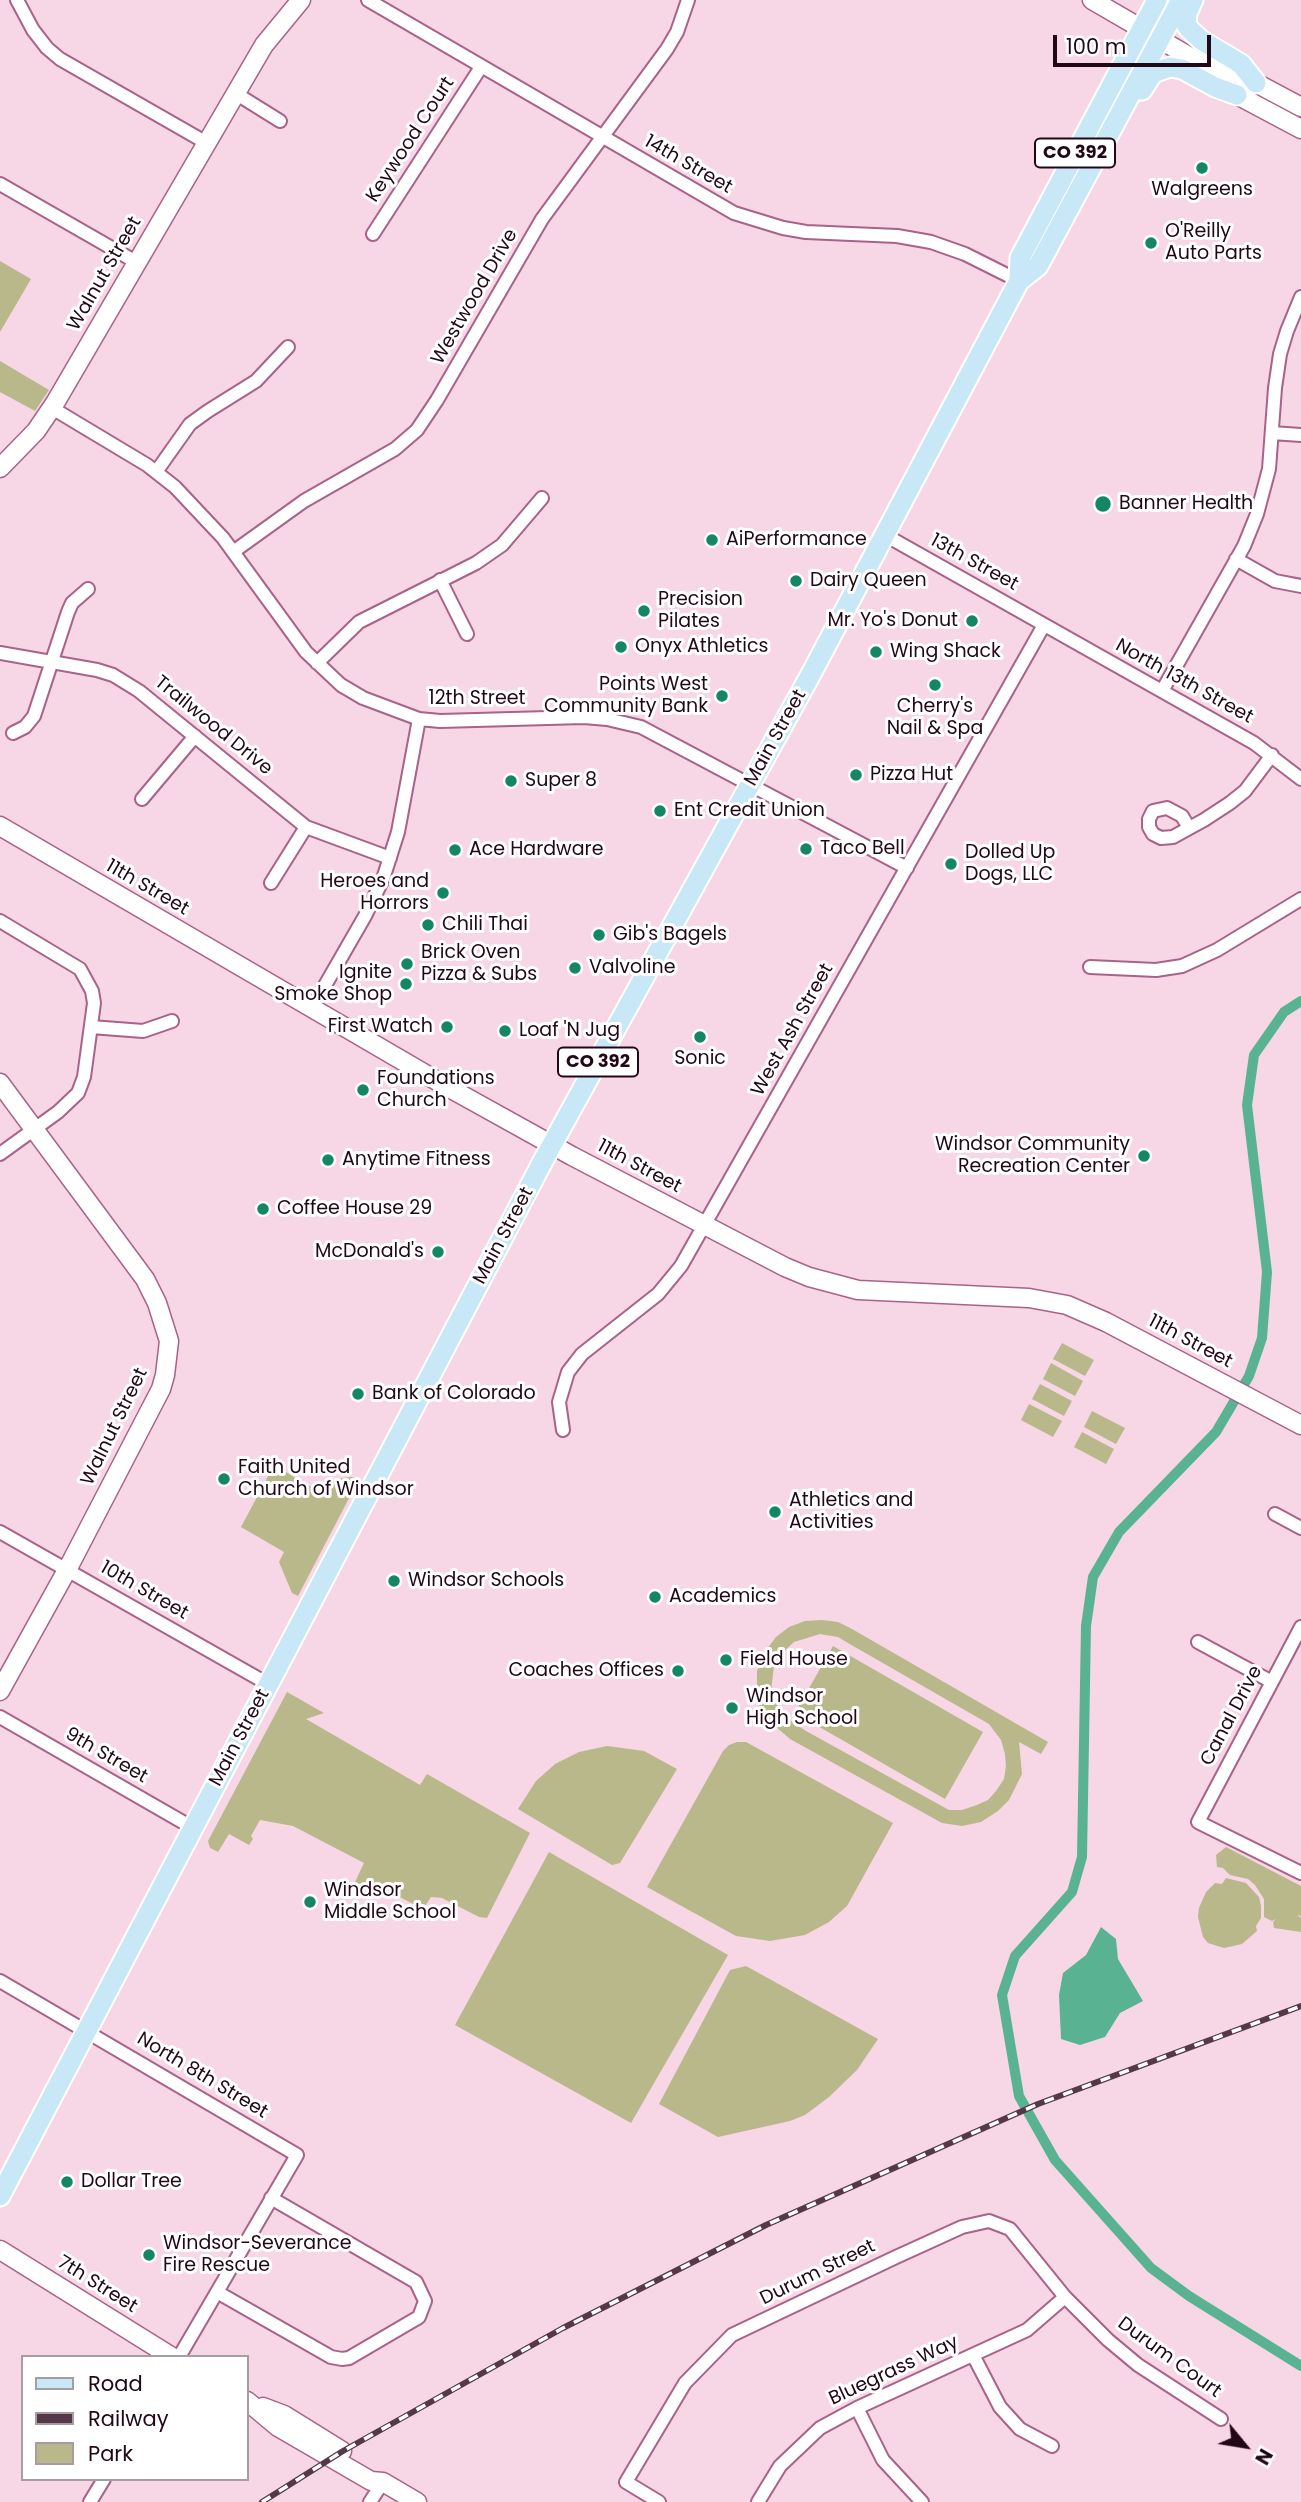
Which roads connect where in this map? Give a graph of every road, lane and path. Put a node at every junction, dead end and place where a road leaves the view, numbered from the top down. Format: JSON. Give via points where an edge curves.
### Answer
{"nodes":[{"id":1,"x":18,"y":0,"type":"edge"},
{"id":2,"x":301,"y":0,"type":"edge"},
{"id":3,"x":368,"y":0,"type":"edge"},
{"id":4,"x":688,"y":0,"type":"edge"},
{"id":5,"x":1092,"y":0,"type":"edge"},
{"id":6,"x":1157,"y":0,"type":"edge"},
{"id":7,"x":1181,"y":0,"type":"edge"},
{"id":8,"x":1193,"y":0,"type":"edge"},
{"id":9,"x":1141,"y":28,"type":"junction"},
{"id":10,"x":1159,"y":38,"type":"junction"},
{"id":11,"x":1204,"y":65,"type":"junction"},
{"id":12,"x":481,"y":68,"type":"junction"},
{"id":13,"x":1256,"y":83,"type":"junction"},
{"id":14,"x":235,"y":93,"type":"junction"},
{"id":15,"x":1237,"y":95,"type":"junction"},
{"id":16,"x":1301,"y":107,"type":"edge"},
{"id":17,"x":280,"y":121,"type":"dead end"},
{"id":18,"x":1301,"y":129,"type":"edge"},
{"id":19,"x":602,"y":137,"type":"junction"},
{"id":20,"x":205,"y":142,"type":"junction"},
{"id":21,"x":1095,"y":160,"type":"junction"},
{"id":22,"x":0,"y":184,"type":"edge"},
{"id":23,"x":373,"y":234,"type":"dead end"},
{"id":24,"x":135,"y":262,"type":"junction"},
{"id":25,"x":1018,"y":281,"type":"junction"},
{"id":26,"x":1300,"y":301,"type":"edge"},
{"id":27,"x":288,"y":347,"type":"dead end"},
{"id":28,"x":52,"y":408,"type":"junction"},
{"id":29,"x":1272,"y":433,"type":"junction"},
{"id":30,"x":1301,"y":435,"type":"edge"},
{"id":31,"x":0,"y":468,"type":"edge"},
{"id":32,"x":156,"y":471,"type":"junction"},
{"id":33,"x":542,"y":498,"type":"dead end"},
{"id":34,"x":884,"y":535,"type":"junction"},
{"id":35,"x":233,"y":552,"type":"junction"},
{"id":36,"x":1237,"y":559,"type":"junction"},
{"id":37,"x":440,"y":580,"type":"junction"},
{"id":38,"x":1301,"y":586,"type":"edge"},
{"id":39,"x":88,"y":589,"type":"dead end"},
{"id":40,"x":1044,"y":625,"type":"junction"},
{"id":41,"x":467,"y":634,"type":"dead end"},
{"id":42,"x":0,"y":653,"type":"edge"},
{"id":43,"x":52,"y":662,"type":"junction"},
{"id":44,"x":317,"y":663,"type":"junction"},
{"id":45,"x":1162,"y":691,"type":"junction"},
{"id":46,"x":419,"y":719,"type":"junction"},
{"id":47,"x":13,"y":733,"type":"dead end"},
{"id":48,"x":195,"y":736,"type":"junction"},
{"id":49,"x":1272,"y":755,"type":"junction"},
{"id":50,"x":1301,"y":779,"type":"edge"},
{"id":51,"x":751,"y":784,"type":"junction"},
{"id":52,"x":142,"y":799,"type":"dead end"},
{"id":53,"x":0,"y":826,"type":"edge"},
{"id":54,"x":306,"y":827,"type":"junction"},
{"id":55,"x":1189,"y":828,"type":"dead end"},
{"id":56,"x":390,"y":858,"type":"junction"},
{"id":57,"x":907,"y":868,"type":"junction"},
{"id":58,"x":271,"y":883,"type":"dead end"},
{"id":59,"x":1301,"y":899,"type":"edge"},
{"id":60,"x":0,"y":921,"type":"edge"},
{"id":61,"x":1090,"y":967,"type":"dead end"},
{"id":62,"x":312,"y":1008,"type":"junction"},
{"id":63,"x":172,"y":1021,"type":"dead end"},
{"id":64,"x":91,"y":1027,"type":"junction"},
{"id":65,"x":0,"y":1083,"type":"edge"},
{"id":66,"x":34,"y":1129,"type":"junction"},
{"id":67,"x":552,"y":1145,"type":"junction"},
{"id":68,"x":0,"y":1154,"type":"edge"},
{"id":69,"x":705,"y":1225,"type":"junction"},
{"id":70,"x":1301,"y":1425,"type":"edge"},
{"id":71,"x":563,"y":1430,"type":"dead end"},
{"id":72,"x":1275,"y":1514,"type":"dead end"},
{"id":73,"x":1301,"y":1528,"type":"edge"},
{"id":74,"x":0,"y":1532,"type":"edge"},
{"id":75,"x":66,"y":1570,"type":"junction"},
{"id":76,"x":1301,"y":1627,"type":"edge"},
{"id":77,"x":1198,"y":1642,"type":"dead end"},
{"id":78,"x":1272,"y":1682,"type":"junction"},
{"id":79,"x":268,"y":1684,"type":"junction"},
{"id":80,"x":0,"y":1690,"type":"edge"},
{"id":81,"x":0,"y":1717,"type":"edge"},
{"id":82,"x":193,"y":1828,"type":"junction"},
{"id":83,"x":1301,"y":1874,"type":"edge"},
{"id":84,"x":0,"y":1981,"type":"edge"},
{"id":85,"x":86,"y":2031,"type":"junction"},
{"id":86,"x":0,"y":2196,"type":"edge"},
{"id":87,"x":271,"y":2198,"type":"junction"},
{"id":88,"x":0,"y":2250,"type":"edge"},
{"id":89,"x":217,"y":2292,"type":"junction"},
{"id":90,"x":1065,"y":2297,"type":"junction"},
{"id":91,"x":169,"y":2355,"type":"edge"},
{"id":92,"x":180,"y":2355,"type":"edge"},
{"id":93,"x":973,"y":2355,"type":"junction"},
{"id":94,"x":248,"y":2402,"type":"edge"},
{"id":95,"x":857,"y":2408,"type":"junction"},
{"id":96,"x":1221,"y":2419,"type":"dead end"},
{"id":97,"x":1052,"y":2446,"type":"dead end"},
{"id":98,"x":103,"y":2481,"type":"edge"},
{"id":99,"x":383,"y":2483,"type":"junction"},
{"id":100,"x":90,"y":2502,"type":"edge"},
{"id":101,"x":370,"y":2502,"type":"edge"},
{"id":102,"x":417,"y":2502,"type":"edge"},
{"id":103,"x":659,"y":2502,"type":"edge"},
{"id":104,"x":758,"y":2502,"type":"edge"},
{"id":105,"x":922,"y":2502,"type":"edge"}],
"edges":[{"from":1,"to":20,"type":"street","via":[[33,30],[60,59]]},
{"from":2,"to":14,"type":"street","name":"Walnut Street","via":[[264,45]]},
{"from":3,"to":12,"type":"street","name":"14th Street"},
{"from":4,"to":19,"type":"street","name":"Westwood Drive","via":[[667,49]]},
{"from":5,"to":9,"type":"street"},
{"from":6,"to":9,"type":"main road","name":"Main Street","number":"CO 392"},
{"from":7,"to":10,"type":"main road","name":"Main Street","number":"CO 392"},
{"from":8,"to":13,"type":"main road","via":[[1187,13],[1189,29],[1241,64]]},
{"from":9,"to":10,"type":"street"},
{"from":9,"to":25,"type":"main road","name":"Main Street","number":"CO 392","via":[[1020,258]]},
{"from":10,"to":11,"type":"street"},
{"from":10,"to":21,"type":"main road","name":"Main Street","number":"CO 392"},
{"from":11,"to":13,"type":"street","via":[[1224,66]]},
{"from":11,"to":15,"type":"street","via":[[1214,79]]},
{"from":12,"to":19,"type":"street","name":"14th Street"},
{"from":12,"to":23,"type":"street","name":"Keywood Court"},
{"from":13,"to":16,"type":"street"},
{"from":14,"to":17,"type":"street"},
{"from":14,"to":20,"type":"street","name":"Walnut Street"},
{"from":15,"to":18,"type":"street"},
{"from":15,"to":21,"type":"main road","via":[[1178,68],[1156,71],[1121,129]]},
{"from":19,"to":25,"type":"street","name":"14th Street","via":[[719,205],[754,220],[806,232],[931,242]]},
{"from":19,"to":35,"type":"street","name":"Westwood Drive","via":[[542,219],[417,430],[395,449],[304,500]]},
{"from":20,"to":24,"type":"street","name":"Walnut Street"},
{"from":21,"to":25,"type":"main road","name":"Main Street","number":"CO 392","via":[[1038,266]]},
{"from":22,"to":24,"type":"street"},
{"from":24,"to":28,"type":"street","name":"Walnut Street"},
{"from":25,"to":34,"type":"main road","name":"Main Street","number":"CO 392"},
{"from":26,"to":29,"type":"street","via":[[1279,361]]},
{"from":27,"to":32,"type":"street","via":[[256,381],[190,424]]},
{"from":28,"to":31,"type":"street","name":"Walnut Street"},
{"from":28,"to":32,"type":"street","name":"12th Street"},
{"from":29,"to":30,"type":"street"},
{"from":29,"to":36,"type":"street","via":[[1263,496]]},
{"from":32,"to":35,"type":"street","name":"12th Street","via":[[196,507]]},
{"from":33,"to":37,"type":"street","via":[[502,545]]},
{"from":34,"to":40,"type":"street","name":"13th Street"},
{"from":34,"to":51,"type":"main road","name":"Main Street","number":"CO 392"},
{"from":35,"to":44,"type":"street","name":"12th Street"},
{"from":36,"to":38,"type":"street","via":[[1275,581]]},
{"from":36,"to":45,"type":"street"},
{"from":37,"to":41,"type":"street"},
{"from":37,"to":44,"type":"street","via":[[359,622]]},
{"from":39,"to":43,"type":"street","via":[[72,603]]},
{"from":40,"to":45,"type":"street","name":"North 13th Street"},
{"from":40,"to":57,"type":"street","name":"West Ash Street"},
{"from":42,"to":43,"type":"street","name":"Trailwood Drive"},
{"from":43,"to":47,"type":"street","via":[[34,716]]},
{"from":43,"to":48,"type":"street","name":"Trailwood Drive","via":[[113,675]]},
{"from":44,"to":46,"type":"street","name":"12th Street","via":[[363,698]]},
{"from":45,"to":49,"type":"street","name":"North 13th Street"},
{"from":46,"to":51,"type":"street","name":"12th Street","via":[[607,719],[641,727]]},
{"from":46,"to":56,"type":"street"},
{"from":48,"to":52,"type":"street"},
{"from":48,"to":54,"type":"street","name":"Trailwood Drive"},
{"from":49,"to":50,"type":"street","name":"North 13th Street"},
{"from":49,"to":55,"type":"street","via":[[1245,791]]},
{"from":51,"to":57,"type":"street","name":"12th Street"},
{"from":51,"to":67,"type":"main road","name":"Main Street","number":"CO 392"},
{"from":53,"to":62,"type":"street","name":"11th Street"},
{"from":54,"to":56,"type":"street","name":"Trailwood Drive"},
{"from":54,"to":58,"type":"street"},
{"from":56,"to":62,"type":"street","via":[[365,916]]},
{"from":57,"to":69,"type":"street","name":"West Ash Street"},
{"from":59,"to":61,"type":"street","via":[[1182,966],[1156,970]]},
{"from":60,"to":64,"type":"street","via":[[80,970],[93,996]]},
{"from":62,"to":67,"type":"street","name":"11th Street"},
{"from":63,"to":64,"type":"street","via":[[143,1031]]},
{"from":64,"to":66,"type":"street","via":[[85,1077],[78,1093]]},
{"from":65,"to":66,"type":"street","name":"Walnut Street"},
{"from":66,"to":68,"type":"street"},
{"from":66,"to":75,"type":"street","name":"Walnut Street","via":[[145,1279],[169,1341],[161,1389]]},
{"from":67,"to":69,"type":"street","name":"11th Street"},
{"from":67,"to":79,"type":"main road","name":"Main Street","number":"CO 392"},
{"from":69,"to":70,"type":"street","name":"11th Street","via":[[785,1267],[834,1285],[886,1293],[1029,1298],[1067,1305]]},
{"from":69,"to":71,"type":"street","name":"West Ash Street","via":[[658,1294],[576,1360],[559,1402]]},
{"from":72,"to":73,"type":"street"},
{"from":74,"to":75,"type":"street","name":"10th Street"},
{"from":75,"to":79,"type":"street","name":"10th Street"},
{"from":75,"to":80,"type":"street","name":"Walnut Street"},
{"from":76,"to":78,"type":"street","name":"Canal Drive"},
{"from":77,"to":78,"type":"street"},
{"from":78,"to":83,"type":"street","name":"Canal Drive","via":[[1198,1822]]},
{"from":79,"to":82,"type":"main road","name":"Main Street","number":"CO 392"},
{"from":81,"to":82,"type":"street","name":"9th Street"},
{"from":82,"to":85,"type":"main road","name":"Main Street","number":"CO 392"},
{"from":84,"to":85,"type":"street","name":"North 8th Street"},
{"from":85,"to":86,"type":"main road","name":"Main Street","number":"CO 392"},
{"from":85,"to":87,"type":"street","name":"North 8th Street","via":[[297,2155]]},
{"from":87,"to":89,"type":"street"},
{"from":87,"to":89,"type":"street","via":[[416,2282],[425,2301],[419,2317],[342,2359]]},
{"from":88,"to":91,"type":"street","name":"7th Street"},
{"from":89,"to":92,"type":"street"},
{"from":90,"to":93,"type":"street","name":"Bluegrass Way","via":[[1027,2330]]},
{"from":90,"to":96,"type":"street","name":"Durum Court","via":[[1138,2365]]},
{"from":90,"to":103,"type":"street","name":"Durum Street","via":[[1010,2229],[989,2221],[962,2227],[732,2335],[685,2383],[626,2482]]},
{"from":93,"to":95,"type":"street","name":"Bluegrass Way"},
{"from":93,"to":97,"type":"street","via":[[1000,2407],[1020,2429]]},
{"from":94,"to":99,"type":"street","via":[[278,2427],[370,2481]]},
{"from":95,"to":104,"type":"street","name":"Bluegrass Way","via":[[820,2428],[780,2466]]},
{"from":95,"to":105,"type":"street","via":[[883,2460]]},
{"from":98,"to":100,"type":"street"},
{"from":99,"to":101,"type":"street"},
{"from":99,"to":102,"type":"street"}]}
